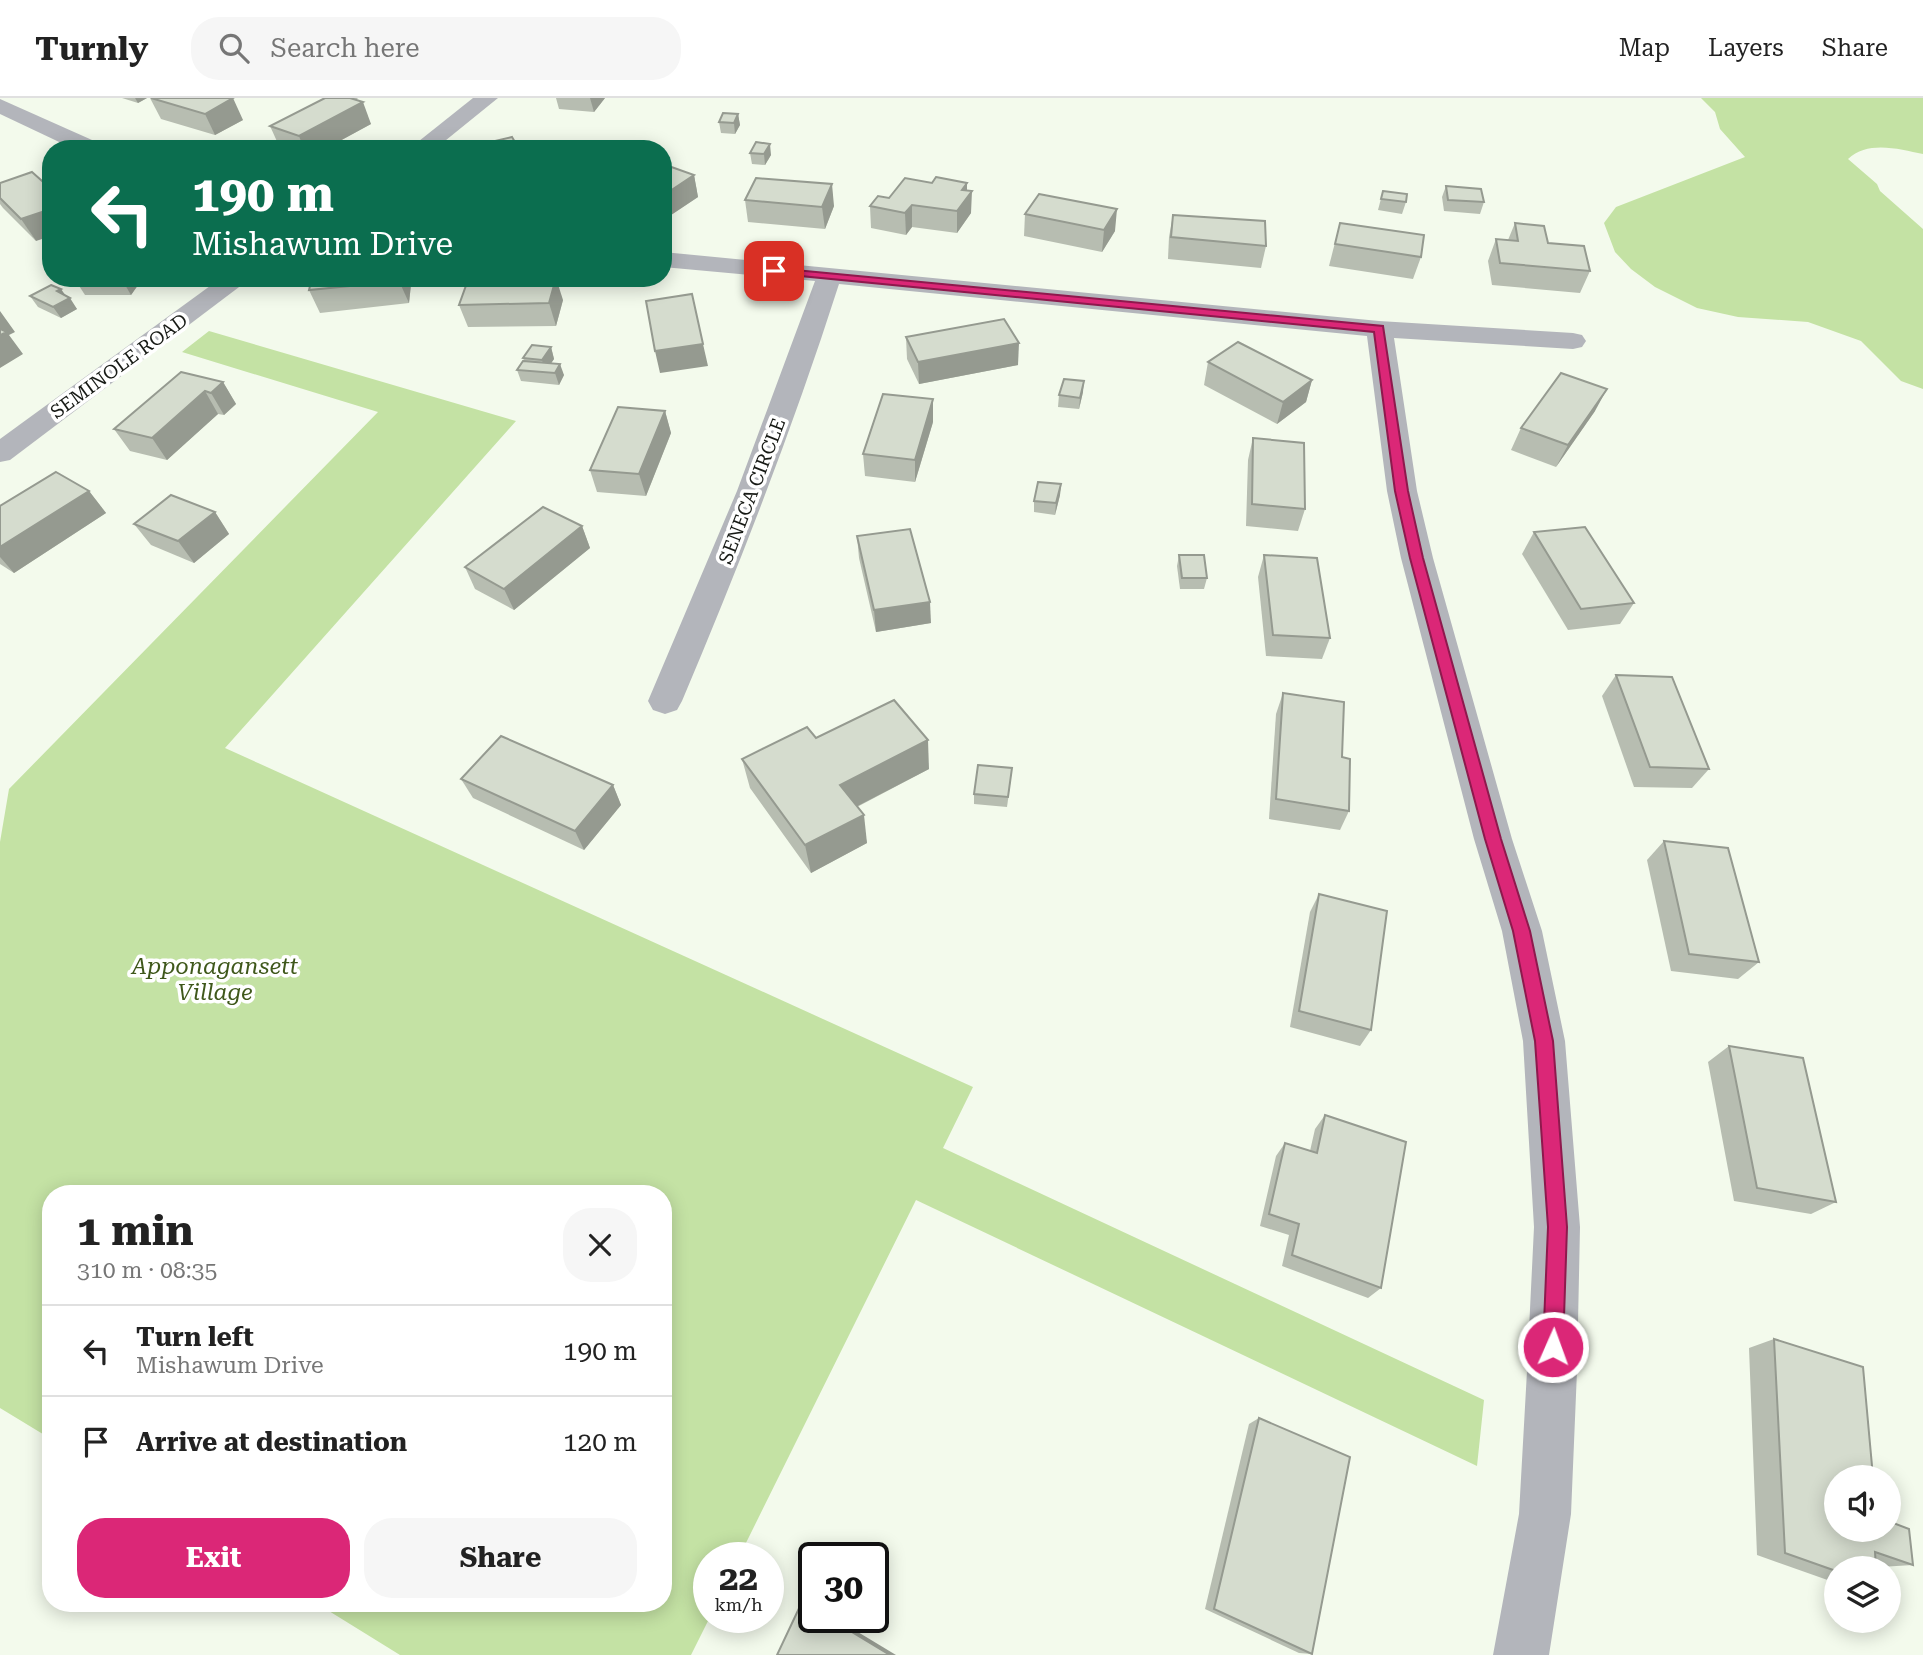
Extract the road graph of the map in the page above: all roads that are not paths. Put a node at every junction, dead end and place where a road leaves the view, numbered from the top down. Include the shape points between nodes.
1 (487, 98) edge
2 (0, 106) edge
3 (74, 140) edge
4 (432, 140) edge
5 (672, 260) edge
6 (829, 277) junction
7 (226, 287) edge
8 (1379, 329) junction
9 (1573, 341) dead end
10 (0, 453) edge
11 (665, 701) dead end
12 (1521, 1655) edge

1 - 4 street
2 - 3 street
5 - 6 street
6 - 8 street
6 - 11 street, SENECA CIRCLE via 794,383
7 - 10 street, SEMINOLE ROAD
8 - 9 street
8 - 12 street via 1402,491 1417,558 1522,931 1544,1041 1558,1227 1545,1514

